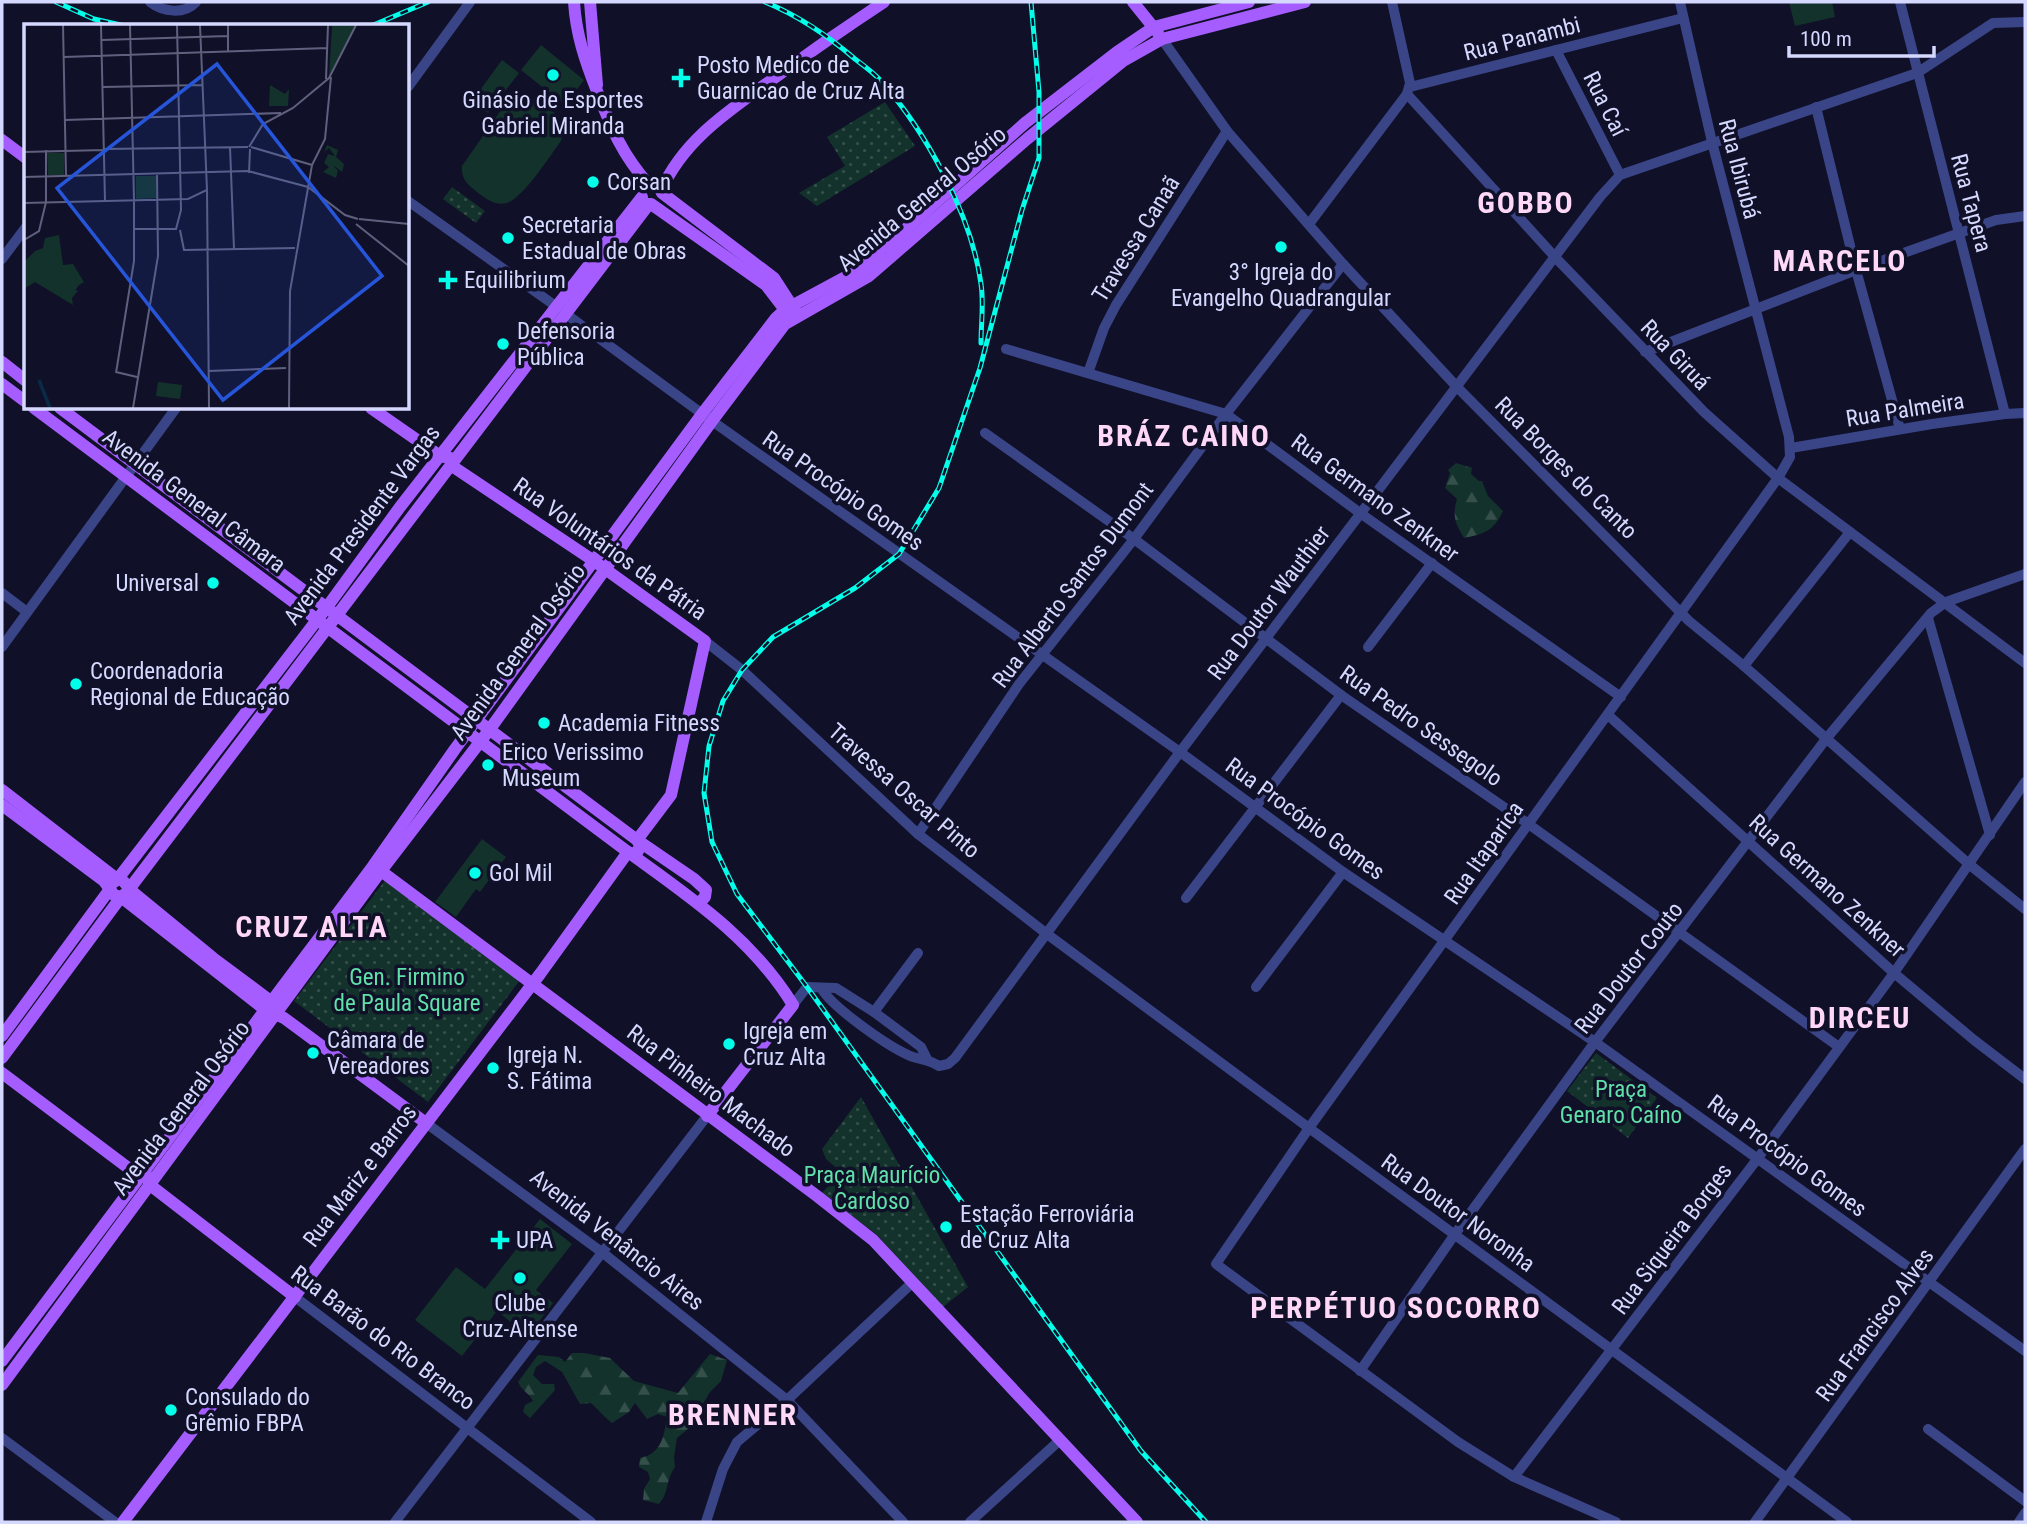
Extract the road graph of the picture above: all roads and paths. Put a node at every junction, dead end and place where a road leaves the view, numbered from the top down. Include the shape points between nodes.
1 (150, 2) edge
2 (196, 2) edge
3 (470, 2) edge
4 (574, 2) edge
5 (590, 2) edge
6 (884, 2) edge
7 (1133, 2) edge
8 (1249, 2) edge
9 (1306, 2) edge
10 (1392, 2) edge
11 (1680, 2) edge
12 (1900, 2) edge
13 (1683, 18) junction
14 (2025, 22) edge
15 (1154, 27) junction
16 (1162, 39) junction
17 (1556, 50) junction
18 (1120, 56) junction
19 (1917, 72) junction
20 (410, 85) edge
21 (1409, 91) junction
22 (597, 92) junction
23 (1816, 107) junction
24 (1227, 131) junction
25 (2, 140) edge
26 (1712, 142) junction
27 (24, 156) edge
28 (1620, 176) junction
29 (962, 187) junction
30 (651, 194) junction
31 (410, 202) edge
32 (2025, 216) edge
33 (1309, 224) junction
34 (24, 229) edge
35 (1959, 234) junction
36 (1555, 257) junction
37 (2, 260) edge
38 (1343, 264) junction
39 (1856, 270) junction
40 (1756, 309) junction
41 (561, 311) junction
42 (792, 312) junction
43 (1006, 349) dead end
44 (1645, 352) junction
45 (2, 362) edge
46 (1088, 373) junction
47 (24, 379) edge
48 (2, 384) edge
49 (1457, 387) junction
50 (24, 400) edge
51 (37, 410) edge
52 (63, 410) edge
53 (175, 410) edge
54 (374, 410) edge
55 (2025, 413) edge
56 (1226, 414) junction
57 (2005, 414) junction
58 (707, 417) junction
59 (1900, 429) junction
60 (985, 433) dead end
61 (1791, 448) junction
62 (440, 456) junction
63 (134, 465) junction
64 (452, 466) junction
65 (1786, 467) joint
66 (126, 476) junction
67 (1778, 478) junction
68 (1360, 513) junction
69 (1850, 532) junction
70 (1135, 539) junction
71 (1432, 563) junction
72 (600, 565) junction
73 (2025, 574) edge
74 (2, 593) edge
75 (1946, 602) junction
76 (333, 611) junction
77 (27, 612) junction
78 (1680, 612) junction
79 (1928, 618) junction
80 (317, 619) junction
81 (328, 628) junction
82 (1267, 638) junction
83 (705, 641) junction
84 (2, 647) edge
85 (1368, 647) dead end
86 (1044, 656) junction
87 (2025, 663) edge
88 (1744, 666) junction
89 (742, 670) joint
90 (1341, 695) junction
91 (1620, 697) junction
92 (1608, 715) junction
93 (478, 719) junction
94 (490, 729) junction
95 (468, 732) junction
96 (1826, 739) junction
97 (480, 742) junction
98 (1180, 752) junction
99 (2025, 782) edge
100 (2, 790) edge
101 (2, 805) edge
102 (1255, 808) junction
103 (1527, 823) junction
104 (918, 834) junction
105 (1990, 835) junction
106 (637, 840) junction
107 (1749, 842) junction
108 (628, 852) junction
109 (1970, 865) junction
110 (381, 871) junction
111 (1343, 872) junction
112 (119, 888) junction
113 (1186, 898) dead end
114 (699, 903) junction
115 (2025, 909) edge
116 (1681, 932) junction
117 (1047, 934) junction
118 (1446, 940) junction
119 (918, 953) dead end
120 (1894, 973) junction
121 (533, 984) junction
122 (1256, 987) dead end
123 (821, 988) junction
124 (793, 1005) junction
125 (275, 1010) junction
126 (874, 1012) junction
127 (2, 1036) edge
128 (1595, 1042) junction
129 (1839, 1047) junction
130 (2, 1058) edge
131 (927, 1059) junction
132 (2, 1073) edge
133 (2025, 1079) edge
134 (707, 1116) junction
135 (426, 1123) junction
136 (1309, 1128) junction
137 (2025, 1149) edge
138 (1758, 1158) junction
139 (139, 1176) junction
140 (150, 1185) junction
141 (1455, 1234) junction
142 (603, 1253) junction
143 (914, 1282) junction
144 (1930, 1283) junction
145 (295, 1297) junction
146 (1612, 1350) junction
147 (2025, 1351) edge
148 (2, 1361) edge
149 (1360, 1371) junction
150 (2, 1385) edge
151 (787, 1400) junction
152 (468, 1429) junction
153 (1928, 1429) dead end
154 (2, 1438) edge
155 (1060, 1440) junction
156 (1514, 1477) junction
157 (1786, 1478) junction
158 (2025, 1501) edge
159 (2025, 1513) edge
160 (115, 1522) edge
161 (123, 1522) edge
162 (395, 1522) edge
163 (591, 1522) edge
164 (706, 1522) edge
165 (903, 1522) edge
166 (970, 1522) edge
167 (1137, 1522) edge
168 (1616, 1522) edge
169 (1755, 1522) edge
170 (1847, 1522) edge
171 (2019, 1522) edge

1 - 2 street via 174,11
3 - 20 street
4 - 22 main road via 580,50
5 - 22 main road
6 - 30 main road, Avenida Presidente Vargas via 716,120
7 - 15 main road, Rua Borges do Canto
8 - 15 main road, Avenida General Osório
9 - 16 main road, Avenida General Osório
10 - 21 street
11 - 13 street, Rua Ibirubá
12 - 19 street, Rua Tapera
13 - 17 street, Rua Panambi
13 - 26 street, Rua Ibirubá
14 - 19 street via 1993,23
15 - 16 main road, Rua Borges do Canto
15 - 18 main road, Avenida General Osório
16 - 18 main road, Avenida General Osório
16 - 24 street, Rua Borges do Canto
17 - 21 street, Rua Panambi
17 - 28 street, Rua Caí
18 - 29 main road, Avenida General Osório via 1027,139
18 - 29 main road, Avenida General Osório via 1025,123
19 - 23 street
19 - 35 street, Rua Tapera
21 - 33 street
21 - 36 street, Rua Giruá
22 - 30 main road via 612,132
23 - 26 street
23 - 39 street
24 - 33 street, Rua Borges do Canto
24 - 46 street, Travessa Canaã via 1116,305
25 - 27 main road
26 - 28 street
26 - 40 street, Rua Ibirubá
28 - 36 street, Rua Doutor Wauthier
29 - 42 main road, Avenida General Osório via 897,244
30 - 41 main road, Avenida Presidente Vargas
30 - 42 main road via 774,285
31 - 41 street, Rua Procópio Gomes
32 - 35 street via 1996,220
33 - 38 street, Rua Borges do Canto
34 - 37 street
35 - 39 street
35 - 57 street, Rua Tapera
36 - 44 street, Rua Giruá
36 - 49 street, Rua Doutor Wauthier
38 - 49 street, Rua Borges do Canto
38 - 56 street, Rua Alberto Santos Dumont
39 - 40 street
39 - 59 street
40 - 44 street
40 - 61 street, Rua Ibirubá
41 - 58 street, Rua Procópio Gomes
41 - 62 main road, Avenida Presidente Vargas
41 - 64 main road, Avenida Presidente Vargas
42 - 58 main road, Avenida General Osório via 776,318
43 - 46 street, Rua Germano Zenkner
44 - 67 street, Rua Giruá via 1703,412
45 - 47 main road
46 - 56 street, Rua Germano Zenkner
48 - 50 main road
49 - 68 street, Rua Doutor Wauthier
49 - 78 street, Rua Borges do Canto
51 - 66 main road, Avenida General Câmara
52 - 63 main road, Avenida General Câmara
53 - 63 street
54 - 62 main road, Rua Voluntários da Pátria
55 - 57 street, Rua Palmeira
56 - 68 street, Rua Germano Zenkner
56 - 70 street, Rua Alberto Santos Dumont
57 - 59 street, Rua Palmeira
58 - 72 main road, Avenida General Osório
58 - 86 street, Rua Procópio Gomes
59 - 61 street, Rua Palmeira
60 - 70 street, Rua Pedro Sessegolo
61 - 65 street, Rua Ibirubá
62 - 64 main road, Rua Voluntários da Pátria via 442,466
62 - 76 main road, Avenida Presidente Vargas
63 - 66 street
63 - 76 main road, Avenida General Câmara
64 - 72 main road, Rua Voluntários da Pátria
64 - 76 main road, Avenida Presidente Vargas
65 - 67 street, Rua Itaparica
66 - 77 street
66 - 80 main road, Avenida General Câmara
67 - 69 street, Rua Giruá
67 - 78 street, Rua Itaparica
68 - 71 street, Rua Germano Zenkner
68 - 82 street, Rua Doutor Wauthier
69 - 75 street, Rua Giruá
69 - 88 street
70 - 82 street, Rua Pedro Sessegolo
70 - 86 street, Rua Alberto Santos Dumont
71 - 85 street
71 - 91 street, Rua Germano Zenkner
72 - 83 main road, Rua Voluntários da Pátria
72 - 93 main road, Avenida General Osório
72 - 94 main road, Avenida General Osório
73 - 75 street
74 - 77 street
75 - 79 street, Rua Doutor Couto
75 - 87 street, Rua Giruá
76 - 80 main road, Avenida Presidente Vargas
76 - 81 main road, Avenida Presidente Vargas
76 - 93 main road, Avenida General Câmara
77 - 84 street
78 - 88 street, Rua Borges do Canto
78 - 91 street, Rua Itaparica
79 - 96 street, Rua Doutor Couto
79 - 105 street
80 - 81 main road, Avenida General Câmara
80 - 112 main road, Avenida Presidente Vargas
81 - 95 main road, Avenida General Câmara
81 - 112 main road, Avenida Presidente Vargas
82 - 90 street, Rua Pedro Sessegolo
82 - 98 street, Rua Doutor Wauthier
83 - 89 street, Rua Voluntários da Pátria
83 - 106 main road, Rua Mariz e Barros via 671,795
86 - 98 street, Rua Procópio Gomes
86 - 104 street, Rua Alberto Santos Dumont via 1019,684
88 - 96 street, Rua Borges do Canto
89 - 104 street, Travessa Oscar Pinto
90 - 102 street
90 - 103 street, Rua Pedro Sessegolo
91 - 92 street, Rua Itaparica
92 - 103 street, Rua Itaparica
92 - 107 street, Rua Germano Zenkner
93 - 94 main road, Avenida General Câmara
93 - 95 main road, Avenida General Osório
94 - 97 main road, Avenida General Osório
94 - 106 main road, Avenida General Câmara
95 - 97 main road, Avenida General Câmara
95 - 125 main road, Avenida General Osório
96 - 107 street, Rua Doutor Couto
96 - 109 street, Rua Borges do Canto
97 - 108 main road, Avenida General Câmara
97 - 110 main road, Avenida General Osório
98 - 102 street, Rua Procópio Gomes
98 - 117 street, Rua Doutor Wauthier
99 - 105 street, Rua Siqueira Borges
100 - 112 main road, Avenida Venâncio Aires
101 - 112 main road, Avenida Venâncio Aires
102 - 111 street, Rua Procópio Gomes
102 - 113 street
103 - 116 street, Rua Pedro Sessegolo
103 - 118 street, Rua Itaparica
104 - 117 street, Travessa Oscar Pinto
105 - 109 street, Rua Siqueira Borges
106 - 108 main road, Rua Mariz e Barros via 626,841
106 - 114 main road, Avenida General Câmara via 704,887 705,897
107 - 116 street, Rua Doutor Couto
107 - 120 street, Rua Germano Zenkner
108 - 114 main road, Avenida General Câmara
108 - 121 main road, Rua Mariz e Barros
109 - 115 street, Rua Borges do Canto
109 - 120 street, Rua Siqueira Borges
110 - 121 main road, Rua Pinheiro Machado
110 - 125 main road, Avenida General Osório
111 - 118 street, Rua Procópio Gomes
111 - 122 street
112 - 125 main road, Avenida Venâncio Aires
112 - 127 main road, Avenida Presidente Vargas
112 - 130 main road, Avenida Presidente Vargas
114 - 124 main road, Avenida General Câmara via 733,931
116 - 128 street, Rua Doutor Couto
116 - 129 street, Rua Pedro Sessegolo
117 - 131 street, Rua Doutor Wauthier via 955,1058 939,1066
117 - 136 street, Rua Doutor Noronha
118 - 128 street, Rua Procópio Gomes
118 - 136 street, Rua Itaparica
119 - 126 street
120 - 129 street, Rua Siqueira Borges
120 - 133 street, Rua Germano Zenkner
121 - 134 main road, Rua Pinheiro Machado
121 - 135 main road, Rua Mariz e Barros
123 - 124 street via 807,987
123 - 126 street via 836,988
123 - 131 street via 829,1000 878,1037 914,1057
124 - 134 main road
125 - 135 main road, Avenida Venâncio Aires
125 - 139 main road, Avenida General Osório
125 - 140 main road, Avenida General Osório
126 - 131 street via 920,1047
128 - 138 street, Rua Procópio Gomes
128 - 141 street, Rua Doutor Couto
129 - 138 street, Rua Siqueira Borges
132 - 139 main road, Rua Barão do Rio Branco
134 - 142 street
134 - 143 main road, Rua Pinheiro Machado via 866,1234
135 - 142 street, Avenida Venâncio Aires
135 - 145 main road, Rua Mariz e Barros
136 - 141 street, Rua Doutor Noronha
136 - 149 street, Rua Itaparica via 1216,1264
137 - 144 street, Rua Francisco Alves
138 - 144 street, Rua Procópio Gomes
138 - 146 street, Rua Siqueira Borges
139 - 140 main road, Rua Barão do Rio Branco via 141,1186
139 - 148 main road, Avenida General Osório
140 - 145 main road, Rua Barão do Rio Branco
140 - 150 main road, Avenida General Osório
141 - 146 street, Rua Doutor Noronha
141 - 149 street, Rua Doutor Couto
142 - 151 street, Avenida Venâncio Aires
142 - 152 street
143 - 151 street
143 - 155 main road, Rua Pinheiro Machado
144 - 147 street, Rua Procópio Gomes
144 - 157 street, Rua Francisco Alves
145 - 152 street, Rua Barão do Rio Branco
145 - 161 main road, Rua Mariz e Barros
146 - 156 street, Rua Siqueira Borges
146 - 157 street, Rua Doutor Noronha
149 - 156 street
151 - 164 street via 737,1442
151 - 165 street, Avenida Venâncio Aires
152 - 162 street
152 - 163 street, Rua Barão do Rio Branco
153 - 158 street
154 - 160 street
155 - 166 street
155 - 167 main road, Rua Pinheiro Machado
156 - 168 street
157 - 169 street, Rua Francisco Alves
157 - 170 street, Rua Doutor Noronha
159 - 171 street

